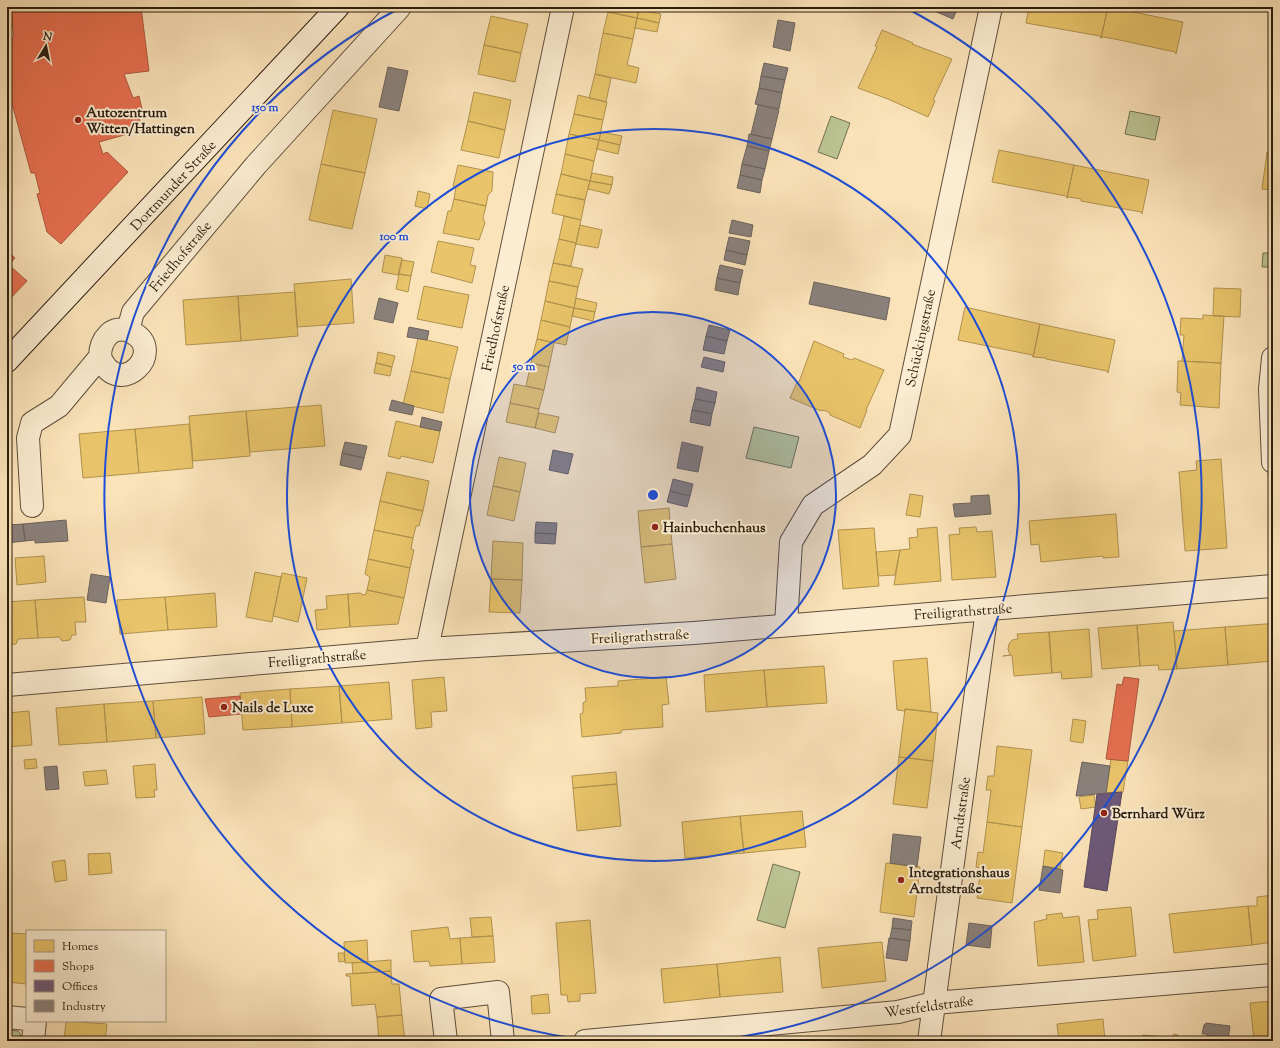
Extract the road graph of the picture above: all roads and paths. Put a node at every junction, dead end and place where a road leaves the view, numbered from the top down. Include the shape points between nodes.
1 (338, 7) edge
2 (400, 7) edge
3 (563, 7) edge
4 (991, 7) edge
5 (128, 330) junction
6 (100, 357) junction
7 (1273, 358) edge
8 (7, 361) edge
9 (1273, 462) edge
10 (32, 506) dead end
11 (1273, 586) edge
12 (987, 610) junction
13 (786, 626) junction
14 (426, 648) junction
15 (7, 685) edge
16 (1273, 975) edge
17 (934, 1003) junction
18 (7, 1017) edge
19 (26, 1019) edge
20 (35, 1022) edge
21 (33, 1041) edge
22 (446, 1041) edge
23 (503, 1041) edge
24 (585, 1041) edge
25 (929, 1041) edge

1 - 8 street, Dortmunder Straße
2 - 5 street, Friedhofstraße via 256,165 133,312
3 - 14 street, Friedhofstraße
4 - 13 street, Schückingstraße via 900,435 872,465 814,505 791,542
5 - 6 street via 110,333 103,340
5 - 6 street via 136,334 145,349 140,367 129,374 117,374 103,365
6 - 10 street via 59,406 32,423 28,438
7 - 9 street via 1270,390
11 - 12 street, Freiligrathstraße
12 - 13 street, Freiligrathstraße
12 - 17 street, Arndtstraße
13 - 14 street, Freiligrathstraße
14 - 15 street, Freiligrathstraße
16 - 17 street, Westfeldstraße
17 - 24 street, Westfeldstraße via 898,1012
17 - 25 street, Arndtstraße
18 - 19 street
20 - 21 street
22 - 23 street via 441,998 498,992

